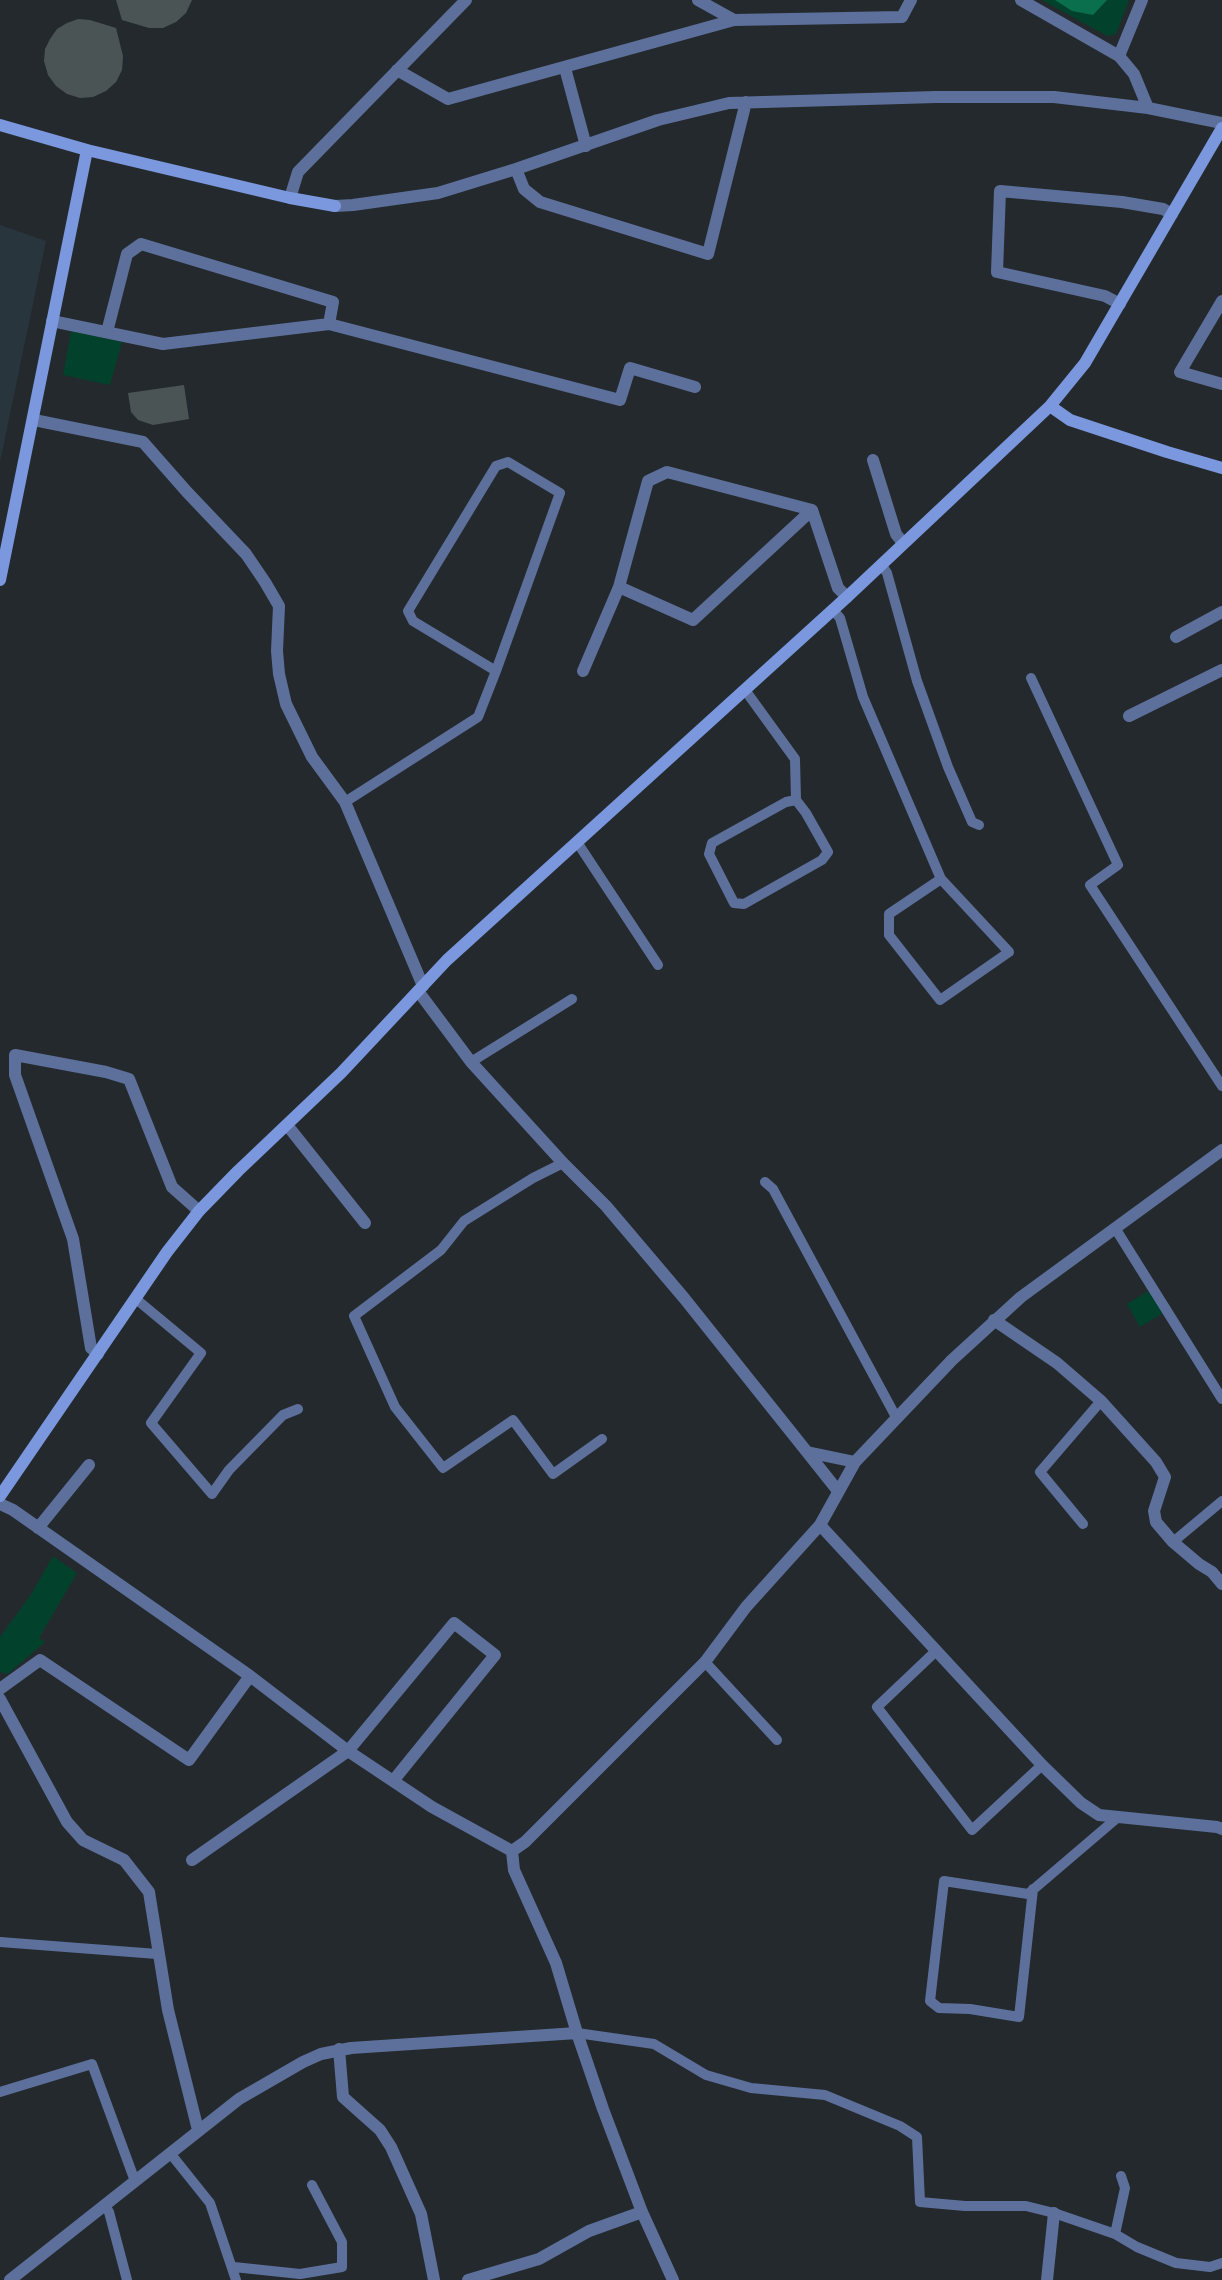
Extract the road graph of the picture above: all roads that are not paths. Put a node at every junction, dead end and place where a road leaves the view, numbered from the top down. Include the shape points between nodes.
1 (466, 0) edge
2 (698, 0) edge
3 (911, 0) edge
4 (1021, 0) edge
5 (1142, 0) edge
6 (734, 20) junction
7 (1119, 56) junction
8 (565, 68) junction
9 (397, 70) junction
10 (746, 102) junction
11 (1148, 108) junction
12 (0, 125) edge
13 (1222, 125) edge
14 (586, 146) junction
15 (87, 150) junction
16 (516, 169) junction
17 (290, 198) junction
18 (1172, 213) junction
19 (1222, 301) edge
20 (1120, 304) junction
21 (52, 321) junction
22 (329, 324) junction
23 (107, 332) junction
24 (1222, 384) edge
25 (695, 387) dead end
26 (1050, 406) junction
27 (34, 420) junction
28 (873, 460) dead end
29 (1222, 468) edge
30 (813, 510) junction
31 (903, 543) junction
32 (881, 564) junction
33 (0, 580) edge
34 (619, 587) junction
35 (847, 597) junction
36 (833, 610) junction
37 (1222, 612) edge
38 (1176, 636) dead end
39 (1222, 670) edge
40 (496, 671) junction
41 (583, 671) dead end
42 (1031, 678) dead end
43 (745, 690) junction
44 (1129, 716) dead end
45 (796, 800) junction
46 (345, 802) junction
47 (979, 825) dead end
48 (577, 842) junction
49 (941, 879) junction
50 (658, 965) dead end
51 (420, 989) junction
52 (572, 999) dead end
53 (471, 1062) junction
54 (1222, 1086) edge
55 (287, 1125) junction
56 (1222, 1150) edge
57 (563, 1163) junction
58 (765, 1182) dead end
59 (199, 1211) junction
60 (364, 1223) dead end
61 (1115, 1228) junction
62 (136, 1299) junction
63 (994, 1320) junction
64 (98, 1354) junction
65 (1222, 1399) edge
66 (1101, 1401) junction
67 (298, 1409) dead end
68 (896, 1417) junction
69 (602, 1439) dead end
70 (807, 1452) junction
71 (855, 1462) junction
72 (89, 1465) dead end
73 (838, 1491) junction
74 (0, 1496) edge
75 (1222, 1501) edge
76 (0, 1504) edge
77 (1083, 1524) dead end
78 (820, 1525) junction
79 (38, 1528) junction
80 (1173, 1542) junction
81 (1222, 1584) edge
82 (936, 1651) junction
83 (705, 1662) junction
84 (250, 1676) junction
85 (0, 1689) edge
86 (0, 1700) edge
87 (777, 1740) dead end
88 (348, 1751) junction
89 (1042, 1765) junction
90 (393, 1781) junction
91 (1117, 1818) junction
92 (1222, 1829) edge
93 (512, 1851) junction
94 (192, 1860) dead end
95 (1033, 1889) junction
96 (0, 1942) edge
97 (158, 1954) junction
98 (577, 2033) junction
99 (339, 2049) junction
100 (0, 2092) edge
101 (198, 2130) junction
102 (170, 2153) junction
103 (1121, 2176) dead end
104 (135, 2181) junction
105 (312, 2186) dead end
106 (105, 2206) junction
107 (642, 2211) junction
108 (1054, 2213) junction
109 (1115, 2234) junction
110 (1222, 2263) edge
111 (234, 2267) junction
112 (10, 2280) edge
113 (127, 2280) edge
114 (236, 2280) edge
115 (434, 2280) edge
116 (468, 2280) edge
117 (673, 2280) edge
118 (1047, 2280) edge

1 - 9 street
2 - 6 street
3 - 6 street via 902,17
4 - 7 street
5 - 7 street
6 - 8 street
7 - 11 street via 1134,74
8 - 9 street via 448,99
8 - 14 street
9 - 17 street via 298,172
10 - 11 street via 1010,96
10 - 14 street via 658,120
10 - 16 street via 708,254 540,202 524,189
11 - 13 street
12 - 15 street
13 - 18 street
14 - 16 street
15 - 17 street
15 - 21 street
16 - 17 street via 438,193 353,206
18 - 20 street
18 - 20 street via 1122,202 1000,190 997,272 1105,296
19 - 24 street via 1180,372
20 - 26 street via 1085,363
21 - 23 street
21 - 27 street
22 - 23 street via 163,344
22 - 23 street via 333,302 141,244 127,254
22 - 25 street via 620,400 630,368
26 - 29 street via 1070,420
26 - 31 street
27 - 33 street
27 - 46 street via 143,442 246,554 279,606 277,651 286,704 312,757
28 - 31 street via 896,534
30 - 34 street via 693,620
30 - 34 street via 667,472 648,481
30 - 35 street via 838,588
31 - 32 street
32 - 35 street
32 - 47 lane via 948,767 972,822
34 - 41 street
35 - 36 street
36 - 43 street
36 - 49 lane via 840,618 863,698
37 - 38 street
39 - 44 street
40 - 40 lane via 560,493 508,462 496,466 408,611 413,621
40 - 46 lane via 478,717
42 - 54 lane via 1118,865 1090,885
43 - 45 lane via 795,759
43 - 48 street
45 - 45 lane via 828,852 822,861 744,904 734,903 709,854 712,843
46 - 51 street
48 - 50 lane
48 - 51 street
49 - 49 lane via 1009,952 940,1000 890,935 889,914
51 - 53 street
51 - 55 street
52 - 53 lane
53 - 57 street
55 - 59 street
55 - 60 street
56 - 61 street
57 - 69 lane via 464,1221 441,1250 354,1316 395,1407 443,1468 513,1420 553,1474
57 - 70 street via 606,1206 684,1298
58 - 68 lane via 773,1189
59 - 62 street
59 - 64 street via 172,1187 129,1079 15,1055 15,1075 73,1239 92,1348
61 - 63 street
61 - 65 lane
62 - 64 street
62 - 67 lane via 201,1353 151,1423 212,1494 229,1470 283,1415
63 - 66 street via 1057,1363
63 - 68 street
64 - 74 street
66 - 77 lane via 1040,1472
66 - 80 street via 1165,1477 1154,1511 1156,1522
68 - 71 street
70 - 71 street
70 - 73 street
71 - 73 street
72 - 79 street
73 - 78 street
75 - 80 lane
76 - 79 street
78 - 82 street
78 - 83 street via 746,1607
79 - 84 street
80 - 81 street
82 - 89 street
82 - 89 lane via 878,1707 972,1830
83 - 87 lane
83 - 93 street
84 - 85 street via 189,1760 40,1660
84 - 88 street
86 - 97 street via 67,1822 83,1840 124,1860 148,1892
88 - 90 street
88 - 90 street via 454,1623 495,1655
88 - 94 street
89 - 91 street via 1081,1803 1099,1815
90 - 93 street
91 - 92 street
91 - 95 lane
93 - 98 street via 514,1870 556,1963
95 - 95 lane via 1019,2018 939,2008 930,2001 944,1881 1028,1893
96 - 97 lane
97 - 101 street
98 - 99 street
98 - 107 street
98 - 108 lane via 654,2044 706,2075 751,2088 825,2095 900,2126 917,2137 920,2202 1026,2206
99 - 101 street via 266,2081
99 - 115 street via 343,2097 380,2130 391,2147 421,2214
100 - 104 lane via 92,2064
101 - 102 street
102 - 104 street
102 - 111 lane via 210,2203
103 - 109 lane via 1125,2188
104 - 106 street
105 - 111 lane via 342,2242 342,2267 300,2274
106 - 112 street
106 - 113 lane
107 - 116 street via 589,2231 539,2259
107 - 117 street
108 - 109 lane
108 - 118 street
109 - 110 lane via 1176,2263 1210,2267
111 - 114 lane

